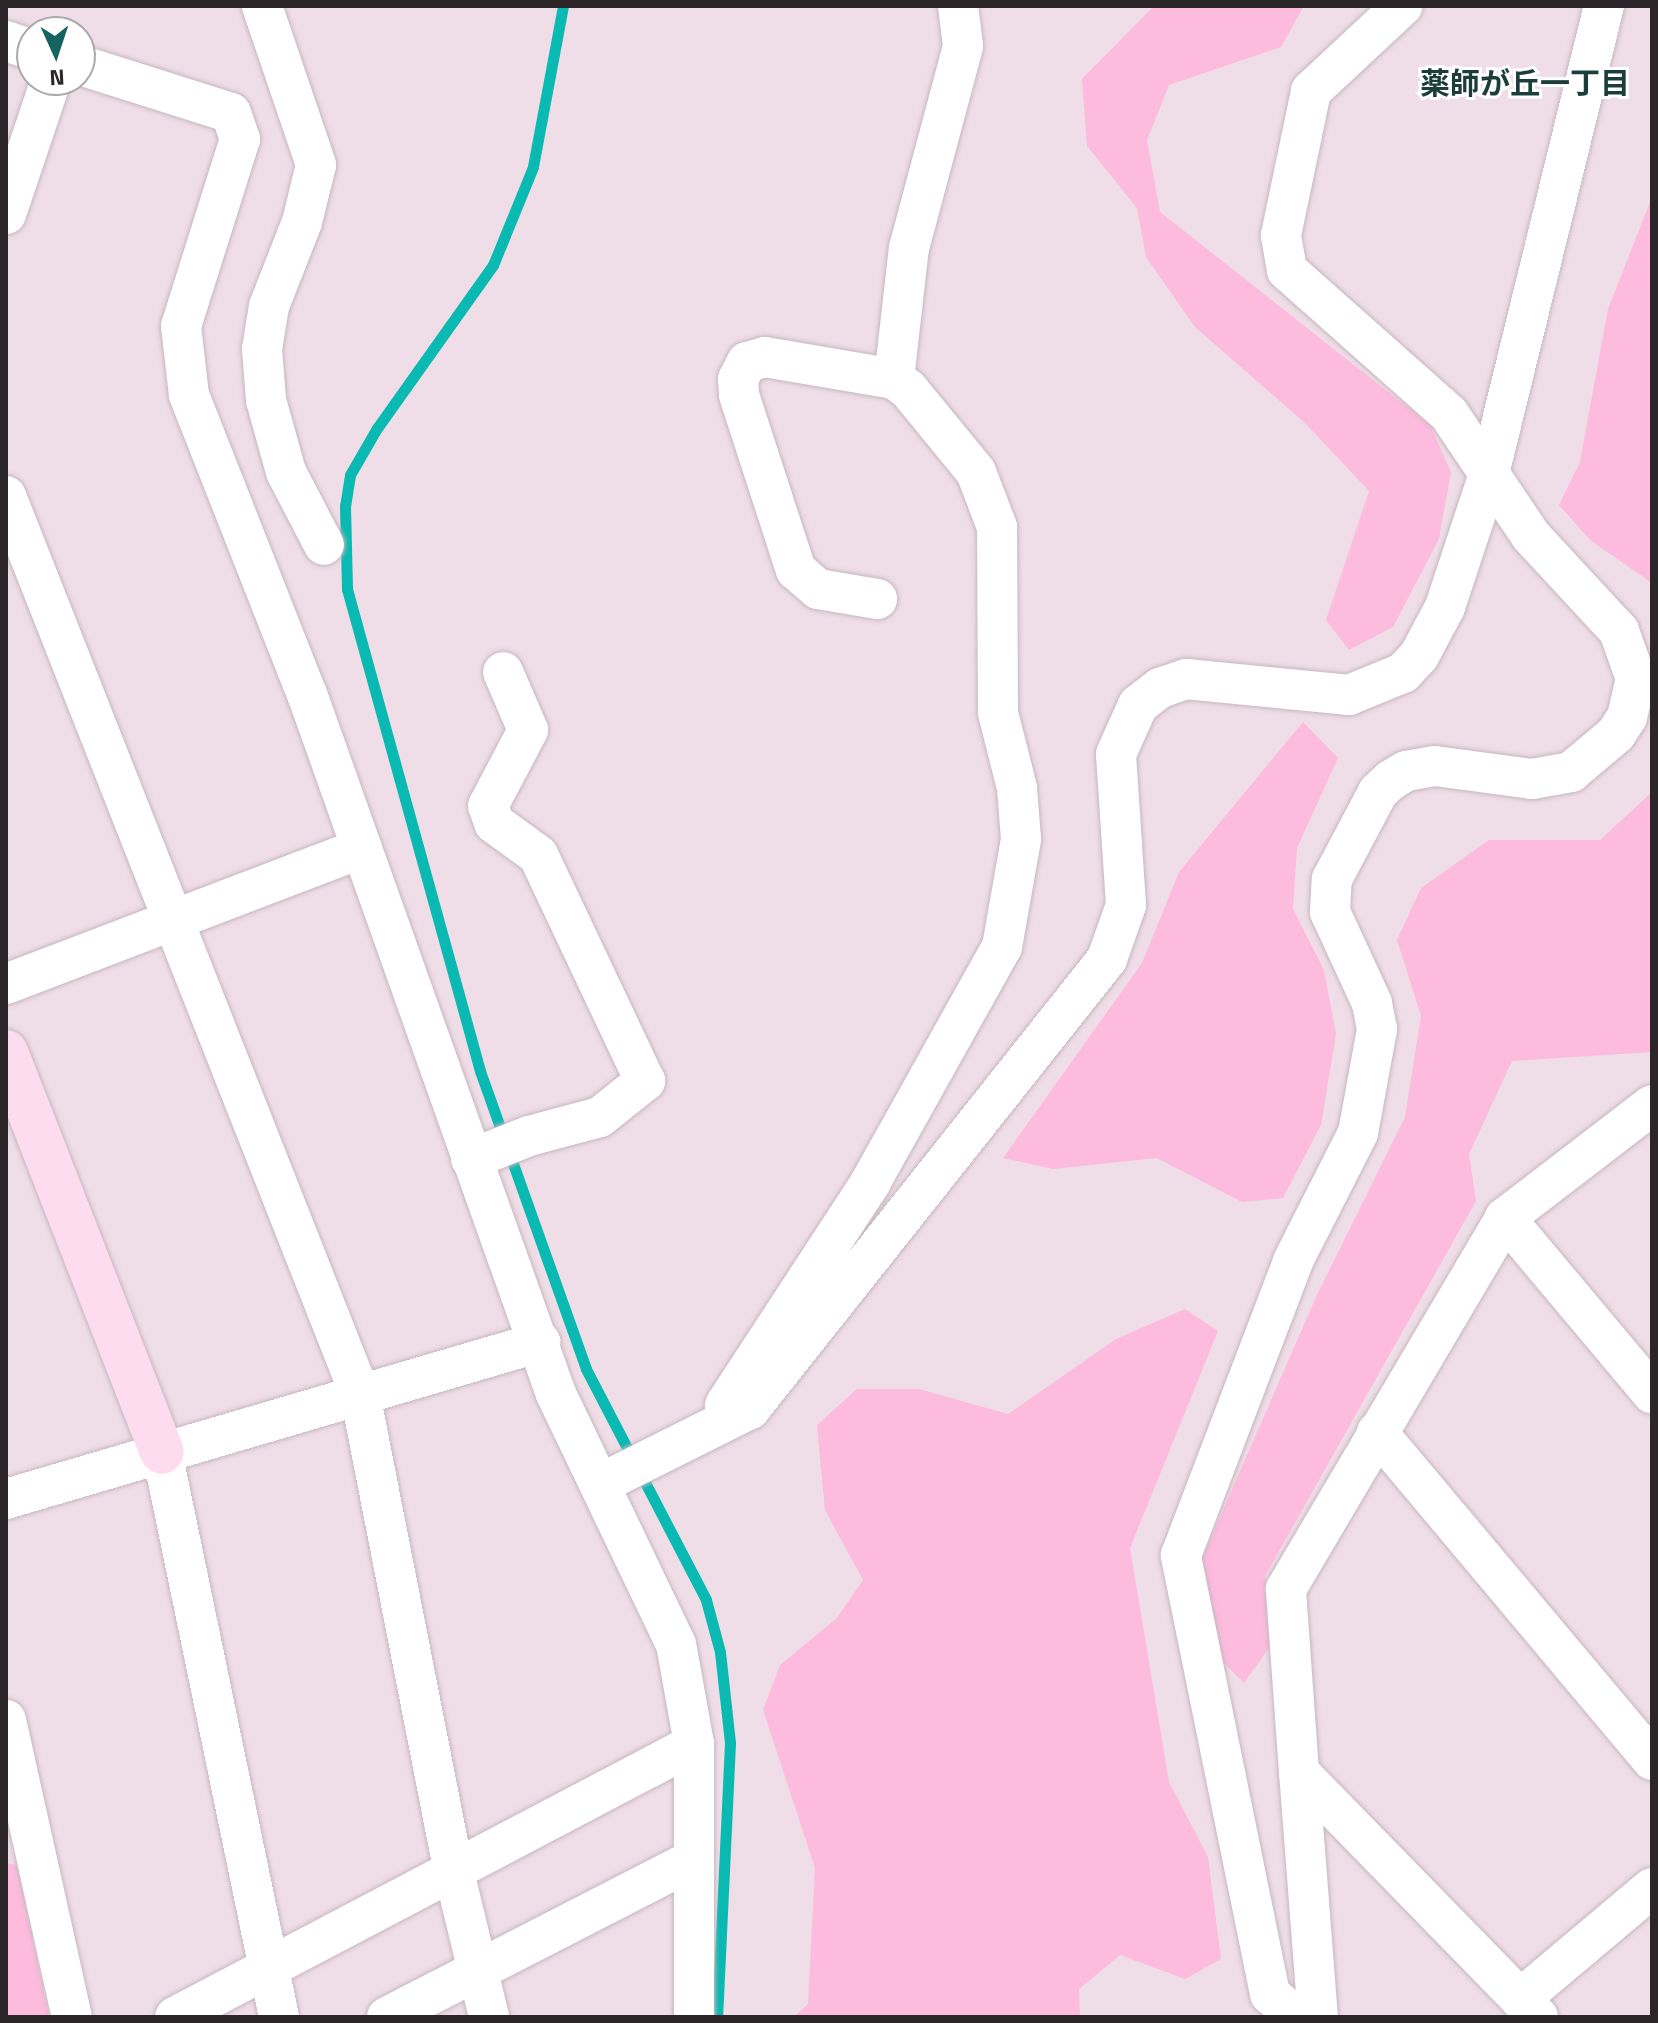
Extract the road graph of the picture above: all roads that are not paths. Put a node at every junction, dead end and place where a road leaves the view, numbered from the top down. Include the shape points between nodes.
1 (262, 6) edge
2 (958, 6) edge
3 (1402, 6) edge
4 (1604, 6) edge
5 (96, 70) edge
6 (46, 96) edge
7 (6, 214) edge
8 (894, 379) junction
9 (1489, 474) junction
10 (6, 496) edge
11 (324, 545) dead end
12 (877, 599) dead end
13 (503, 672) dead end
14 (362, 848) junction
15 (173, 917) junction
16 (6, 984) edge
17 (6, 1052) edge
18 (1652, 1105) edge
19 (478, 1156) junction
20 (1505, 1218) junction
21 (540, 1342) junction
22 (1652, 1393) edge
23 (360, 1394) junction
24 (713, 1425) junction
25 (1377, 1432) junction
26 (162, 1452) junction
27 (608, 1480) junction
28 (6, 1499) edge
29 (6, 1720) edge
30 (694, 1744) junction
31 (1652, 1760) edge
32 (1299, 1772) junction
33 (692, 1860) junction
34 (454, 1872) junction
35 (1652, 1888) edge
36 (269, 1965) junction
37 (479, 1967) junction
38 (1529, 2008) edge
39 (72, 2017) edge
40 (175, 2017) edge
41 (279, 2017) edge
42 (387, 2017) edge
43 (489, 2017) edge
44 (694, 2017) edge
45 (1297, 2017) edge
46 (1318, 2017) edge

1 - 11 street via 316,165 302,222 269,306 262,349 266,400 286,472
2 - 8 street via 963,46 909,248
3 - 9 street via 1311,91 1281,254 1297,284 1449,414
4 - 9 street
5 - 14 street via 231,113 240,139 181,326 181,355 200,430 307,694
6 - 7 street
8 - 12 street via 765,357 747,362 738,379 796,570 818,589
8 - 24 street via 976,472 997,527 998,713 1017,788 1018,855 1002,947 870,1183
9 - 24 street via 1434,634 1403,673 1367,691 1333,696 1186,679 1160,688 1138,705 1116,754 1126,905 1107,959 750,1409
9 - 45 street via 1531,536 1619,631 1634,662 1634,699 1603,749 1571,772 1532,779 1451,765 1421,766 1391,780 1332,879 1329,903 1338,935 1372,1003 1377,1029 1358,1133 1293,1261 1181,1555 1270,1994
10 - 15 street
13 - 19 street via 528,730 488,806 494,823 538,855 645,1081 600,1117
14 - 15 street
14 - 19 street
15 - 16 street
15 - 23 street
17 - 26 street
18 - 20 street
19 - 21 street
20 - 22 street
20 - 25 street
21 - 23 street
21 - 27 street via 556,1394
23 - 26 street
23 - 34 street
24 - 27 street
25 - 31 street
25 - 32 street via 1286,1589
26 - 28 street
26 - 36 street
27 - 30 street via 676,1644
29 - 39 street
30 - 33 street
30 - 34 street
32 - 38 street
32 - 46 street
33 - 37 street
33 - 44 street
34 - 36 street
34 - 37 street
35 - 38 street
36 - 40 street
36 - 41 street
37 - 42 street
37 - 43 street

